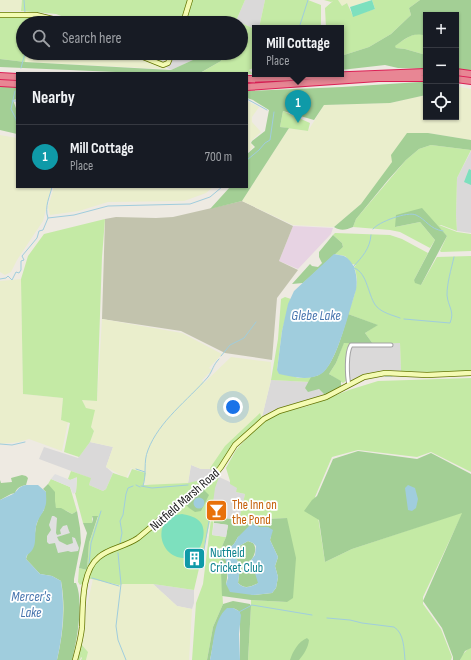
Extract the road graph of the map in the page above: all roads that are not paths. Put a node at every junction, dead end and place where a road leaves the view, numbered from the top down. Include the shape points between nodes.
1 (190, 0) edge
2 (0, 16) edge
3 (40, 16) edge
4 (185, 16) edge
5 (150, 60) edge
6 (169, 60) edge
7 (423, 72) edge
8 (459, 72) edge
9 (471, 74) edge
10 (344, 75) edge
11 (0, 76) edge
12 (16, 77) edge
13 (298, 77) edge
14 (423, 78) edge
15 (248, 79) edge
16 (459, 80) edge
17 (471, 81) edge
18 (0, 83) edge
19 (16, 84) edge
20 (248, 86) edge
21 (391, 345) dead end
22 (471, 373) edge
23 (349, 384) junction
24 (75, 660) edge

1 - 4 street
2 - 3 street
5 - 6 street via 163,65
7 - 10 highway
8 - 9 highway
11 - 12 highway
13 - 15 highway
14 - 20 highway via 378,78
16 - 17 highway
18 - 19 highway
21 - 23 street via 351,345 347,371
22 - 23 street, Nutfield Marsh Road via 381,373
23 - 24 street, Nutfield Marsh Road via 326,397 279,411 264,419 235,446 217,472 143,534 129,544 96,559 90,567 84,593 82,628

